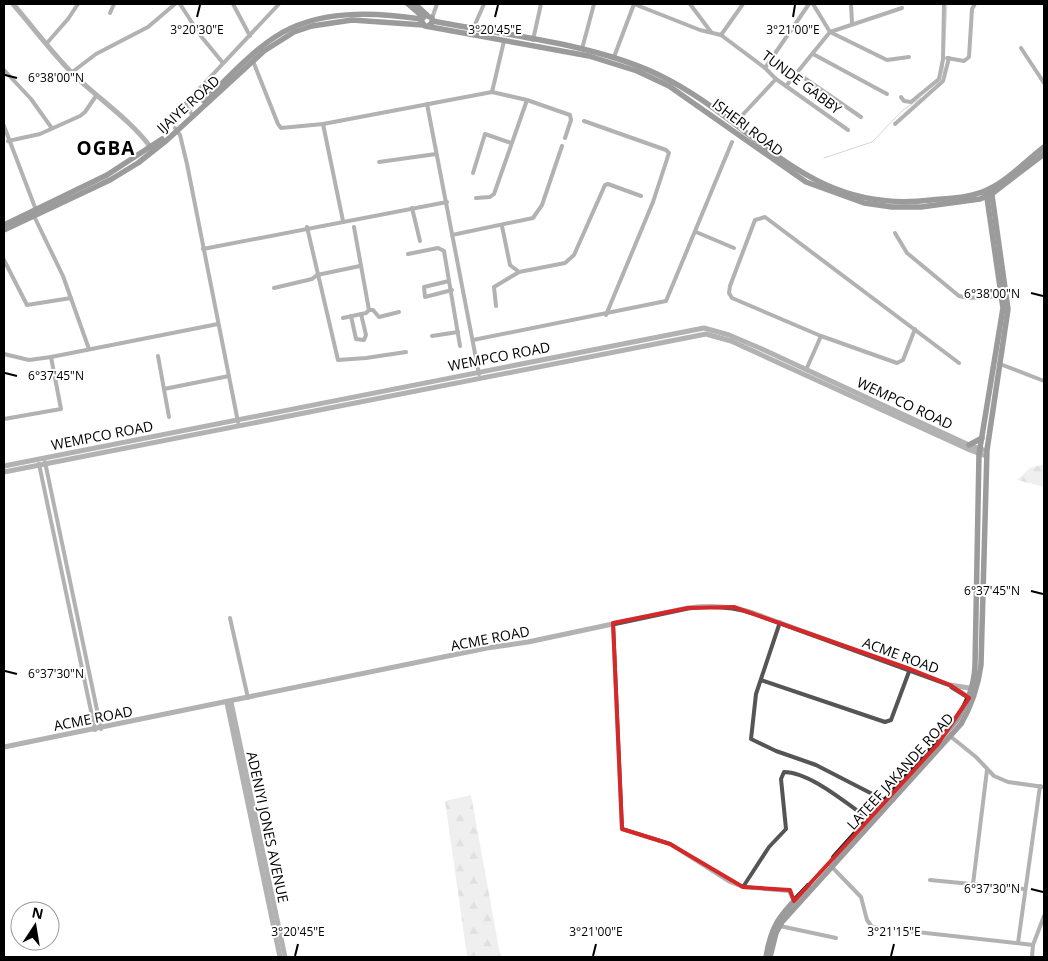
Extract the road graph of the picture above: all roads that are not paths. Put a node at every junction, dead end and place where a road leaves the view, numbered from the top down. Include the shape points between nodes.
1 (13, 4) edge
2 (78, 4) edge
3 (114, 4) edge
4 (174, 4) edge
5 (180, 4) edge
6 (233, 4) edge
7 (279, 4) edge
8 (408, 4) edge
9 (415, 4) edge
10 (484, 4) edge
11 (541, 4) edge
12 (594, 4) edge
13 (634, 4) edge
14 (690, 4) edge
15 (735, 4) edge
16 (743, 4) edge
17 (809, 4) edge
18 (813, 4) edge
19 (851, 4) edge
20 (944, 4) edge
21 (975, 4) edge
22 (436, 6) edge
23 (902, 8) dead end
24 (738, 10) junction
25 (110, 13) dead end
26 (427, 19) junction
27 (852, 23) junction
28 (472, 29) junction
29 (711, 32) junction
30 (830, 32) junction
31 (721, 35) junction
32 (250, 36) junction
33 (533, 40) junction
34 (504, 41) junction
35 (47, 43) junction
36 (1021, 48) dead end
37 (582, 49) junction
38 (813, 54) junction
39 (614, 57) junction
40 (909, 57) dead end
41 (946, 58) junction
42 (251, 60) junction
43 (223, 63) junction
44 (765, 68) junction
45 (4, 70) edge
46 (71, 72) junction
47 (797, 73) junction
48 (776, 79) junction
49 (1044, 83) edge
50 (670, 84) junction
51 (786, 86) junction
52 (492, 92) junction
53 (887, 94) dead end
54 (96, 96) junction
55 (901, 97) dead end
56 (527, 100) junction
57 (427, 104) junction
58 (191, 113) junction
59 (860, 117) dead end
60 (584, 121) dead end
61 (323, 124) junction
62 (734, 124) junction
63 (895, 124) dead end
64 (4, 126) edge
65 (51, 127) junction
66 (176, 129) junction
67 (848, 130) dead end
68 (565, 138) dead end
69 (8, 141) junction
70 (732, 142) dead end
71 (511, 143) junction
72 (562, 146) dead end
73 (1044, 147) edge
74 (152, 150) junction
75 (436, 154) junction
76 (1044, 154) edge
77 (379, 162) dead end
78 (473, 173) dead end
79 (1009, 182) junction
80 (989, 192) junction
81 (641, 196) dead end
82 (476, 198) dead end
83 (447, 202) junction
84 (412, 208) junction
85 (35, 213) junction
86 (343, 221) junction
87 (4, 225) edge
88 (502, 226) junction
89 (307, 227) junction
90 (354, 227) dead end
91 (997, 227) junction
92 (4, 230) edge
93 (696, 232) junction
94 (896, 233) dead end
95 (452, 235) junction
96 (420, 240) dead end
97 (734, 248) dead end
98 (203, 249) junction
99 (408, 254) dead end
100 (4, 260) edge
101 (360, 266) junction
102 (519, 272) junction
103 (317, 275) junction
104 (450, 281) junction
105 (462, 284) junction
106 (274, 288) dead end
107 (451, 288) junction
108 (1002, 296) junction
109 (72, 298) junction
110 (496, 306) dead end
111 (369, 310) junction
112 (400, 312) dead end
113 (361, 314) junction
114 (606, 315) junction
115 (351, 316) junction
116 (343, 318) dead end
117 (218, 324) junction
118 (915, 329) junction
119 (458, 332) junction
120 (432, 336) dead end
121 (821, 336) junction
122 (473, 340) junction
123 (460, 346) dead end
124 (89, 349) junction
125 (761, 351) junction
126 (406, 352) dead end
127 (4, 354) edge
128 (158, 356) dead end
129 (52, 357) junction
130 (959, 363) dead end
131 (998, 364) junction
132 (806, 370) junction
133 (480, 374) junction
134 (229, 376) junction
135 (1044, 381) edge
136 (164, 388) junction
137 (169, 417) dead end
138 (4, 419) edge
139 (237, 420) junction
140 (239, 427) junction
141 (982, 438) junction
142 (969, 445) junction
143 (979, 451) junction
144 (986, 453) junction
145 (41, 461) junction
146 (4, 464) edge
147 (4, 472) edge
148 (230, 618) dead end
149 (780, 622) junction
150 (614, 623) junction
151 (910, 669) junction
152 (90, 674) junction
153 (84, 676) junction
154 (761, 680) junction
155 (950, 685) junction
156 (974, 689) junction
157 (248, 698) junction
158 (971, 699) junction
159 (229, 702) junction
160 (101, 728) junction
161 (95, 730) junction
162 (948, 734) junction
163 (4, 747) edge
164 (987, 770) junction
165 (1042, 787) edge
166 (886, 801) junction
167 (869, 819) junction
168 (831, 866) junction
169 (930, 880) dead end
170 (973, 884) junction
171 (743, 887) junction
172 (1024, 889) junction
173 (794, 901) junction
174 (1044, 916) edge
175 (780, 926) junction
176 (836, 938) dead end
177 (1018, 943) junction
178 (1033, 944) junction
179 (280, 957) edge
180 (285, 957) edge
181 (766, 957) edge
182 (770, 957) edge
183 (1032, 957) edge

1 - 35 street
2 - 35 street
3 - 25 street
4 - 46 street via 148,27 96,54
5 - 43 street
6 - 32 street
7 - 32 street
8 - 26 main road
9 - 26 main road
10 - 28 street
11 - 33 street
12 - 37 street
13 - 29 street, TUNDE GABBY
13 - 39 street
14 - 29 street
15 - 24 street
16 - 24 street
17 - 44 street
18 - 30 street
19 - 27 street
20 - 41 street
21 - 41 street via 969,57 964,61
22 - 26 street
23 - 27 street
24 - 31 street
26 - 28 main road, ISHERI ROAD
26 - 34 main road, ISHERI ROAD
26 - 42 main road, ISHERI ROAD via 371,15 315,20 287,30
27 - 30 street
28 - 33 main road, ISHERI ROAD
29 - 31 street, TUNDE GABBY
30 - 38 street
30 - 40 street via 887,60
31 - 44 street, TUNDE GABBY
32 - 43 street
33 - 37 main road, ISHERI ROAD
34 - 50 main road, ISHERI ROAD via 605,60
34 - 52 street
35 - 46 street
36 - 49 street
37 - 39 main road, ISHERI ROAD
38 - 47 street
38 - 53 street
39 - 50 main road, ISHERI ROAD
41 - 55 street via 939,80 922,95 911,102
41 - 63 street via 943,81
42 - 58 main road, IJAIYE ROAD
42 - 61 street via 281,128
42 - 66 main road, IJAIYE ROAD
43 - 58 street via 185,104
44 - 48 street, TUNDE GABBY
45 - 65 street
46 - 54 street
47 - 51 street
47 - 59 street
48 - 51 street, TUNDE GABBY
48 - 62 street
50 - 62 main road, ISHERI ROAD
50 - 80 main road, ISHERI ROAD via 789,172 846,198 879,206 907,207 969,201
51 - 67 street, TUNDE GABBY
52 - 56 street
52 - 57 street
54 - 65 street via 85,112
54 - 74 street via 124,118
56 - 68 street via 570,115
56 - 71 street
57 - 61 street
57 - 75 street
58 - 66 main road, IJAIYE ROAD
60 - 114 street via 666,150 669,154
61 - 86 street
62 - 80 main road, ISHERI ROAD via 809,177 856,195 921,202
64 - 69 street
65 - 69 street via 32,136
66 - 74 main road, IJAIYE ROAD
66 - 98 street via 187,164
69 - 85 street
70 - 93 street
71 - 78 street via 485,134
71 - 82 street via 494,194
72 - 88 street via 538,213 533,218
73 - 80 main road, ISHERI ROAD
74 - 85 main road, IJAIYE ROAD via 110,180
75 - 77 street
75 - 83 street
76 - 79 main road, ISHERI ROAD
79 - 80 main road, ISHERI ROAD
79 - 91 main road via 997,201
80 - 91 main road, LATEEF JAKANDE ROAD
80 - 108 main road, LATEEF JAKANDE ROAD
81 - 102 street via 605,185 570,261
83 - 84 street
83 - 95 street
84 - 86 street
84 - 96 street
85 - 87 main road, IJAIYE ROAD
85 - 92 main road, IJAIYE ROAD
85 - 109 street
86 - 89 street
88 - 95 street
88 - 102 street via 510,265
89 - 98 street
89 - 103 street
90 - 101 street
91 - 131 main road, LATEEF JAKANDE ROAD via 1008,308
93 - 97 street
93 - 114 street via 666,301
94 - 108 street via 907,253 959,296
95 - 105 street
98 - 117 street
99 - 104 street via 441,249
100 - 109 street via 27,306
101 - 103 street
101 - 111 street
102 - 110 street via 494,287
103 - 106 street
103 - 126 street via 338,360
104 - 107 street
104 - 107 street via 424,287 425,297
105 - 107 street
105 - 122 street
107 - 119 street
108 - 131 main road, LATEEF JAKANDE ROAD
109 - 124 street
111 - 112 street via 379,316
111 - 113 street
113 - 115 street
113 - 115 street via 366,335 364,340 356,338
114 - 122 street
115 - 116 street
117 - 124 street
117 - 134 street
118 - 121 street via 903,360 897,363
118 - 121 street via 765,217 758,218 729,293 732,298
118 - 130 street
119 - 120 street
119 - 123 street
121 - 132 street
122 - 133 street
124 - 129 street
125 - 132 street, WEMPCO ROAD
125 - 133 street, WEMPCO ROAD via 706,334
125 - 143 street, WEMPCO ROAD
127 - 129 street via 29,360
128 - 136 street
129 - 138 street via 61,409
131 - 135 street
131 - 141 main road, LATEEF JAKANDE ROAD
131 - 144 main road, LATEEF JAKANDE ROAD
132 - 142 street, WEMPCO ROAD
133 - 139 street, WEMPCO ROAD
133 - 140 street, WEMPCO ROAD
134 - 136 street
134 - 139 street
136 - 137 street
139 - 140 street
139 - 145 street, WEMPCO ROAD
140 - 145 street, WEMPCO ROAD
141 - 142 main road
141 - 143 main road, LATEEF JAKANDE ROAD
142 - 143 street, WEMPCO ROAD
143 - 144 street
143 - 156 main road, LATEEF JAKANDE ROAD
144 - 156 main road, LATEEF JAKANDE ROAD via 981,665
145 - 146 street, WEMPCO ROAD
145 - 147 street, WEMPCO ROAD
145 - 152 street
145 - 153 street
148 - 157 street
149 - 150 street, ACME ROAD via 734,607 710,606
149 - 151 street, ACME ROAD
149 - 154 street
150 - 157 street, ACME ROAD
150 - 171 street via 622,829 670,844
151 - 154 street via 891,720 885,722
151 - 155 street, ACME ROAD
152 - 153 street
152 - 160 street
153 - 161 street
154 - 166 street via 751,738 816,765
155 - 156 street, ACME ROAD
155 - 158 street
156 - 158 main road, LATEEF JAKANDE ROAD
157 - 159 street, ACME ROAD
158 - 162 main road, LATEEF JAKANDE ROAD via 961,724
159 - 160 street, ACME ROAD
159 - 179 street, ADENIYI JONES AVENUE
159 - 180 street, ADENIYI JONES AVENUE
160 - 161 street, ACME ROAD
161 - 163 street, ACME ROAD
162 - 164 street
162 - 166 main road, LATEEF JAKANDE ROAD
162 - 168 main road, LATEEF JAKANDE ROAD via 890,804
164 - 165 street via 1000,779
164 - 170 street
165 - 172 street
166 - 167 main road, LATEEF JAKANDE ROAD
167 - 171 street via 807,779 784,772 781,779 786,829 769,847
167 - 173 main road, LATEEF JAKANDE ROAD
168 - 175 main road, LATEEF JAKANDE ROAD
168 - 177 street via 861,897 866,920 872,927
169 - 170 street
170 - 172 street
171 - 173 street via 787,890
172 - 177 street
173 - 181 main road, LATEEF JAKANDE ROAD via 772,930
174 - 178 street
175 - 176 street
175 - 182 main road, LATEEF JAKANDE ROAD
177 - 178 street
178 - 183 street

